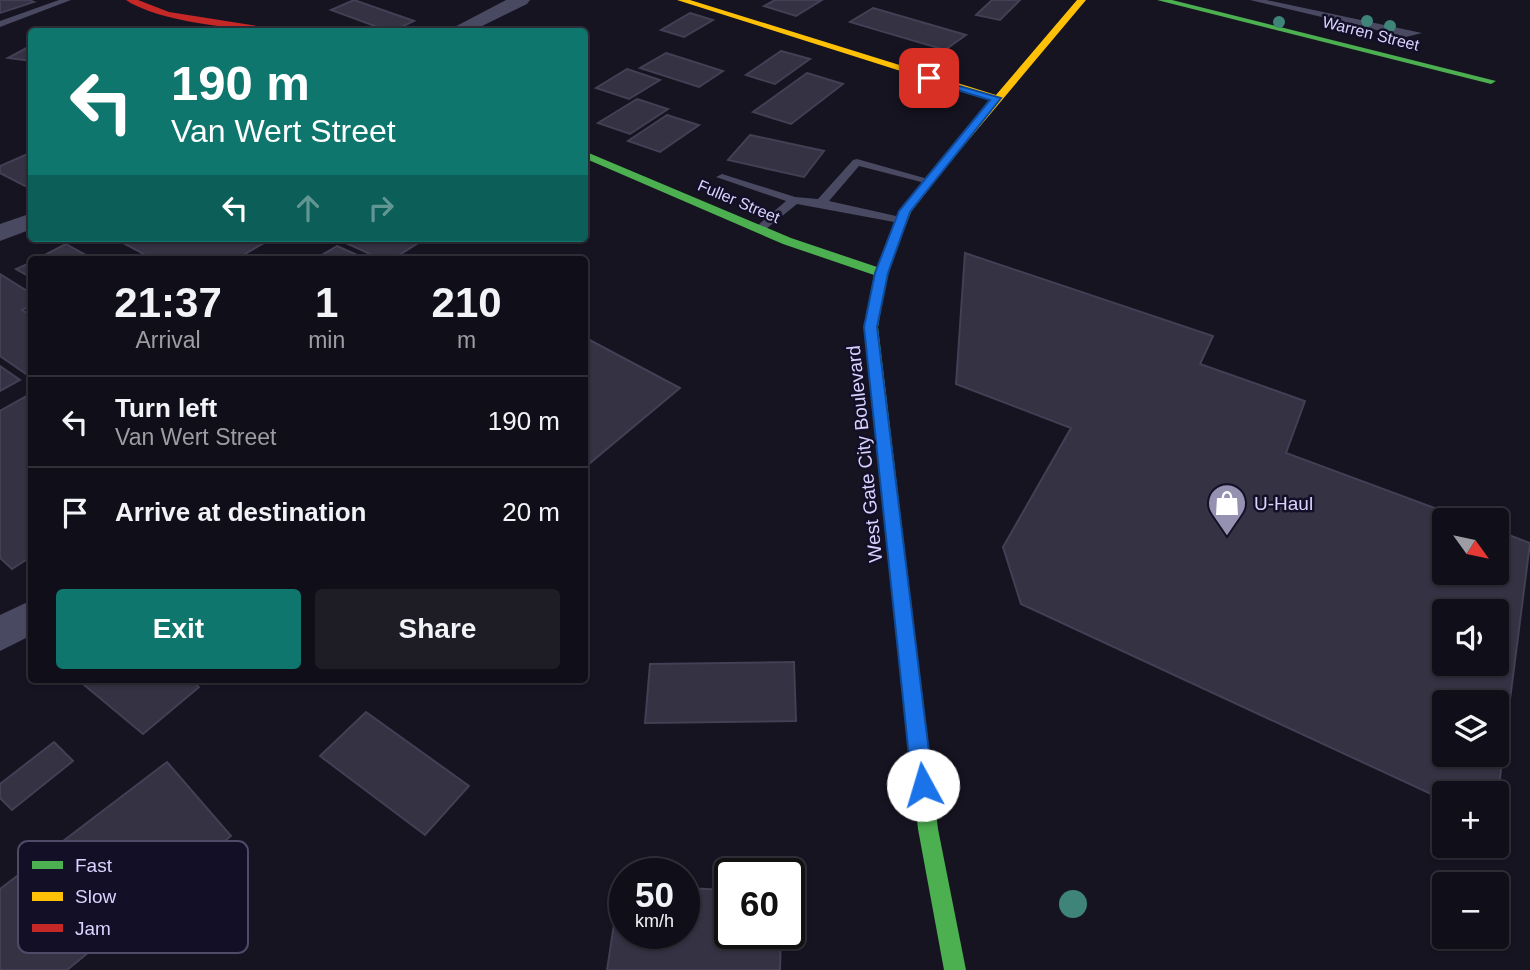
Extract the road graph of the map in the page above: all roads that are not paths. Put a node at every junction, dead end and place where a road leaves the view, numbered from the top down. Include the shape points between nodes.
1 (66, 0) edge
2 (130, 0) edge
3 (521, 0) edge
4 (681, 0) edge
5 (1083, 0) edge
6 (1161, 0) edge
7 (1254, 0) edge
8 (0, 24) edge
9 (284, 28) edge
10 (462, 28) edge
11 (1339, 32) junction
12 (1417, 33) dead end
13 (1491, 81) dead end
14 (996, 98) junction
15 (588, 156) edge
16 (722, 177) dead end
17 (929, 181) junction
18 (794, 200) junction
19 (821, 203) junction
20 (901, 221) junction
21 (28, 222) edge
22 (761, 229) junction
23 (0, 233) edge
24 (881, 273) junction
25 (28, 618) edge
26 (0, 635) edge
27 (955, 970) edge

1 - 8 lane
2 - 9 street via 167,15
3 - 10 street
4 - 14 street
5 - 14 street, West Gate City Boulevard
6 - 11 street, Warren Street
7 - 11 lane
11 - 12 lane
11 - 13 street, Warren Street
14 - 17 street, West Gate City Boulevard
15 - 22 street, Fuller Street
16 - 18 lane
17 - 19 lane via 857,162
17 - 20 street, West Gate City Boulevard
18 - 19 lane
18 - 22 lane
19 - 20 lane
20 - 24 street, West Gate City Boulevard
21 - 23 street
22 - 24 street, Fuller Street
24 - 27 street, West Gate City Boulevard via 872,339 928,829
25 - 26 street

